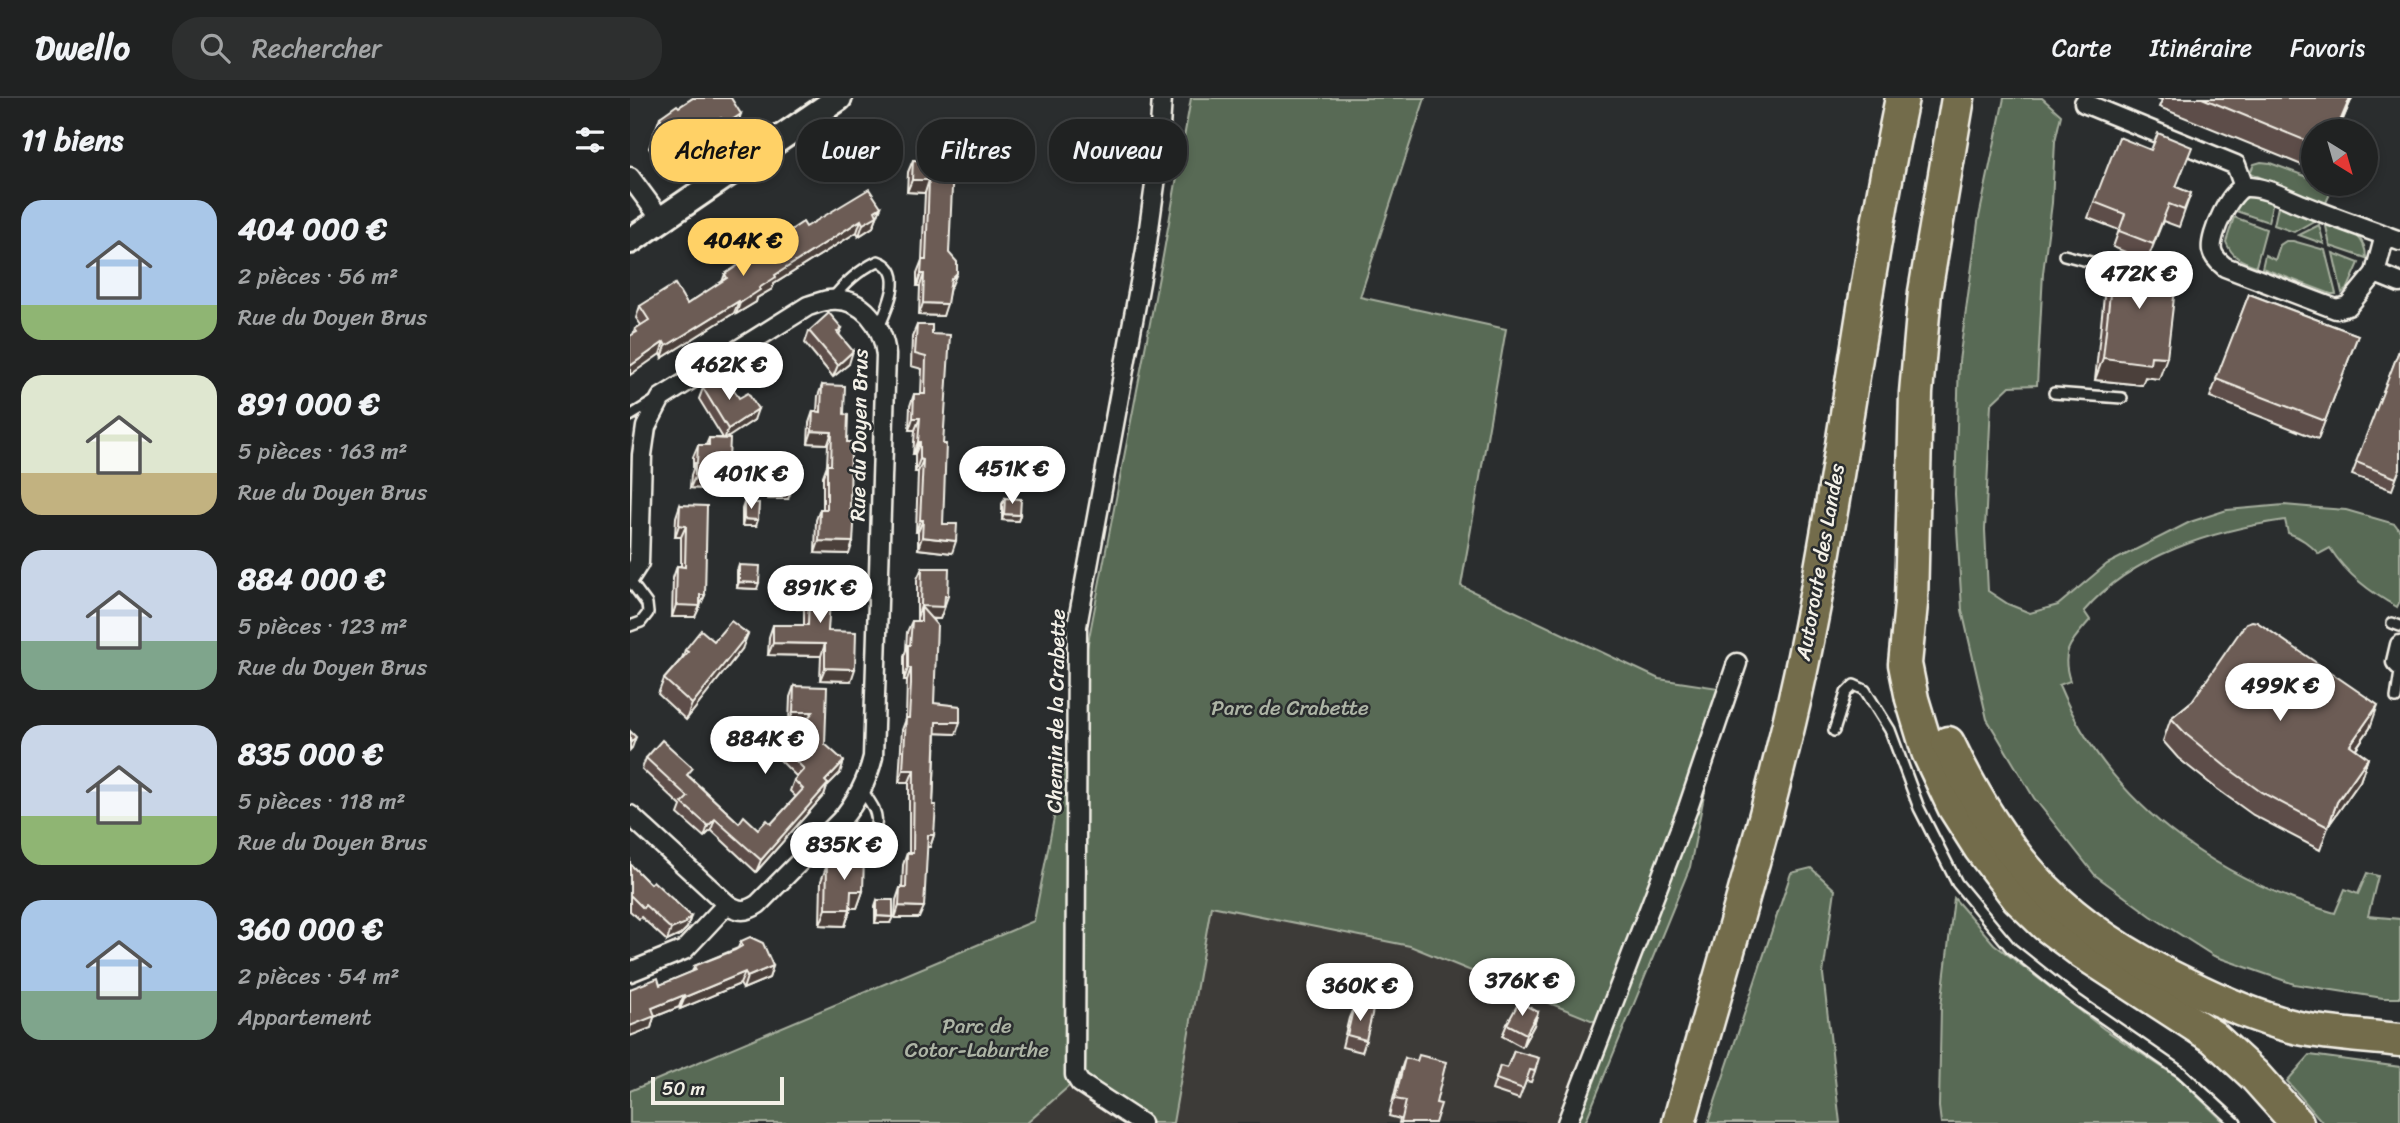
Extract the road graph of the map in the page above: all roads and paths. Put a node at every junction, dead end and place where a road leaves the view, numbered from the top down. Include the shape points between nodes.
1 (839, 98) edge
2 (857, 98) edge
3 (1162, 98) edge
4 (1902, 98) edge
5 (1958, 98) edge
6 (2085, 101) edge
7 (810, 119) edge
8 (815, 119) edge
9 (797, 128) edge
10 (630, 177) edge
11 (2244, 187) junction
12 (662, 219) junction
13 (2393, 238) edge
14 (630, 241) edge
15 (2064, 255) dead end
16 (2114, 268) edge
17 (2375, 274) junction
18 (2400, 283) edge
19 (831, 300) junction
20 (879, 328) junction
21 (2054, 393) dead end
22 (661, 398) junction
23 (2122, 398) dead end
24 (630, 416) edge
25 (630, 579) edge
26 (1910, 604) junction
27 (630, 626) edge
28 (2400, 645) edge
29 (1737, 663) dead end
30 (2400, 666) edge
31 (2400, 673) edge
32 (2396, 698) dead end
33 (1834, 731) dead end
34 (862, 790) junction
35 (630, 815) edge
36 (835, 826) junction
37 (733, 907) junction
38 (630, 972) edge
39 (1708, 1018) junction
40 (2400, 1040) edge
41 (1141, 1123) edge
42 (1567, 1123) edge
43 (1664, 1123) edge
44 (1679, 1123) edge
45 (2236, 1123) edge
46 (2297, 1123) edge

1 - 7 street
2 - 8 street
3 - 41 street, Chemin de la Crabette via 1146,250 1077,626 1076,1080
4 - 39 highway, Autoroute des Landes via 1800,674 1765,821
5 - 26 highway via 1924,305 1916,393
6 - 11 street via 2236,165
9 - 12 street
10 - 12 street
11 - 13 street
11 - 17 street via 2234,191 2213,239 2212,250 2225,267 2336,309 2348,306
12 - 14 street
13 - 17 street
15 - 16 lane
17 - 18 street
19 - 20 street, Rue du Doyen Brus via 862,310
19 - 20 lane via 850,277 878,261 887,264 893,284
19 - 22 street via 808,306
20 - 34 street, Rue du Doyen Brus via 886,355 873,744
21 - 23 lane
22 - 24 lane
22 - 25 street via 646,427 639,563
25 - 27 lane via 648,613
26 - 40 highway via 1939,717 1966,781 1992,826 2056,903 2143,965 2225,1003 2300,1028
26 - 46 highway via 1905,664 1912,699 1928,752 1980,848 2046,926 2213,1037
28 - 30 street via 2396,662
29 - 42 street via 1688,808
31 - 32 lane
33 - 45 lane via 1846,692 1854,685 1865,690 1890,730 1919,808 1957,883 2011,948 2180,1072
34 - 36 street, Rue du Doyen Brus
34 - 36 lane via 874,810 870,832 849,833
35 - 37 street
36 - 37 street, Rue du Doyen Brus via 758,904 748,911
37 - 38 street, Rue du Doyen Brus via 684,950
39 - 43 highway
39 - 44 highway

